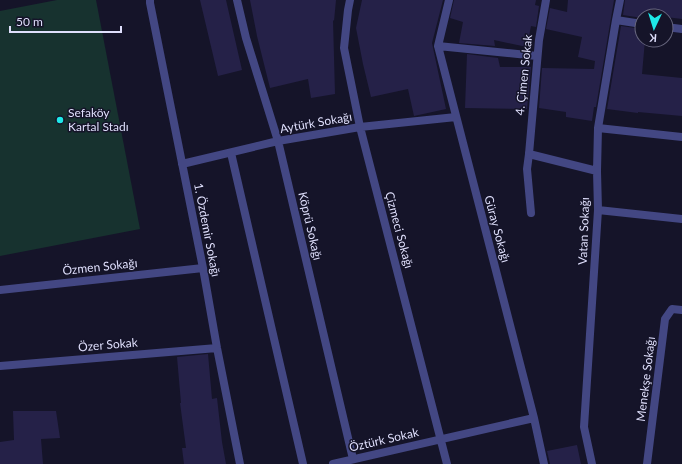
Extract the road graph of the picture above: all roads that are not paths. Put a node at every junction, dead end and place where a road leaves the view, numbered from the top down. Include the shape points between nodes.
1 (150, 0) edge
2 (237, 0) edge
3 (350, 0) edge
4 (449, 0) edge
5 (546, 0) edge
6 (620, 0) edge
7 (616, 20) junction
8 (634, 23) edge
9 (438, 46) junction
10 (537, 56) junction
11 (456, 117) junction
12 (360, 127) junction
13 (598, 128) junction
14 (682, 137) edge
15 (278, 142) junction
16 (231, 153) junction
17 (529, 154) junction
18 (182, 164) junction
19 (597, 171) junction
20 (598, 210) junction
21 (531, 213) dead end
22 (682, 219) edge
23 (203, 268) junction
24 (0, 290) edge
25 (682, 310) edge
26 (217, 348) junction
27 (0, 366) edge
28 (534, 418) junction
29 (441, 439) junction
30 (353, 459) junction
31 (240, 464) edge
32 (303, 464) edge
33 (333, 464) edge
34 (447, 464) edge
35 (544, 464) edge
36 (592, 464) edge
37 (647, 464) edge

1 - 18 street, 1. Özdemir Sokağı
2 - 15 street, Köprü Sokağı
3 - 12 street, Çizmeci Sokağı via 344,48
4 - 9 street, Güray Sokağı
5 - 10 street, 4. Çimen Sokak
6 - 7 street, Vatan Sokağı
7 - 8 street
7 - 13 street, Vatan Sokağı
9 - 10 street
9 - 11 street, Güray Sokağı
10 - 17 street, 4. Çimen Sokak
11 - 12 street, Aytürk Sokağı
11 - 28 street, Güray Sokağı
12 - 15 street, Aytürk Sokağı
12 - 29 street, Çizmeci Sokağı
13 - 14 street
13 - 19 street, Vatan Sokağı
15 - 16 street, Aytürk Sokağı
15 - 30 street, Köprü Sokağı
16 - 18 street, Aytürk Sokağı
16 - 32 street
17 - 19 street
17 - 21 street, 4. Çimen Sokak via 527,169
18 - 23 street, 1. Özdemir Sokağı
19 - 20 street, Vatan Sokağı
20 - 22 street
20 - 36 street, Vatan Sokağı via 584,427
23 - 24 street, Özmen Sokağı
23 - 26 street, 1. Özdemir Sokağı
25 - 37 street, Menekşe Sokağı via 672,309 666,319
26 - 27 street, Özer Sokak
26 - 31 street, 1. Özdemir Sokağı
28 - 29 street, Öztürk Sokak
28 - 35 street, Güray Sokağı
29 - 30 street, Öztürk Sokak
29 - 34 street, Çizmeci Sokağı
30 - 33 street, Öztürk Sokak

